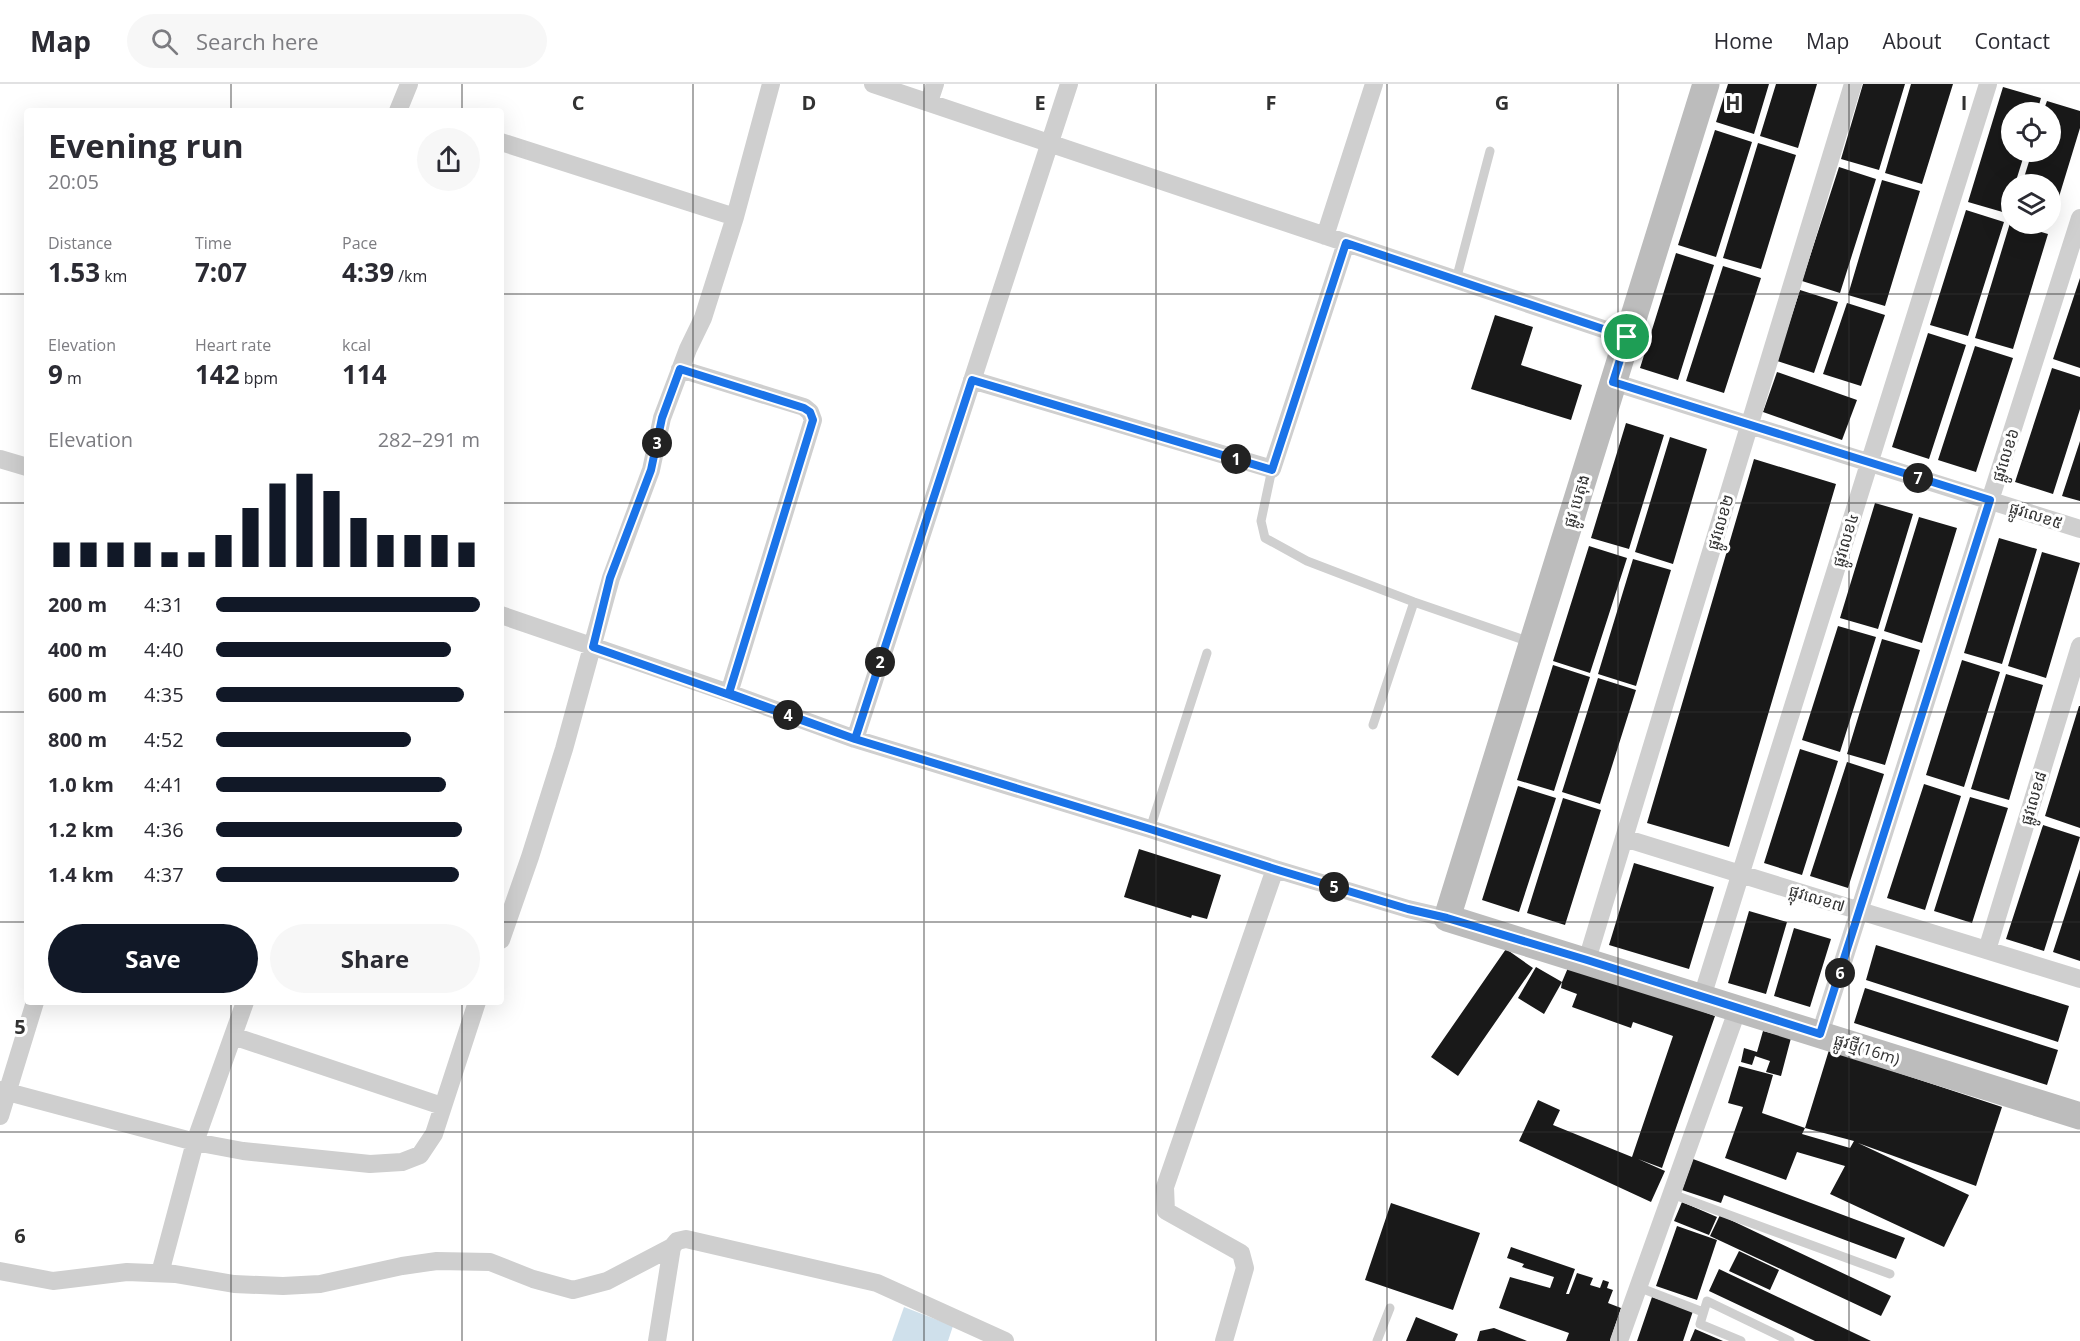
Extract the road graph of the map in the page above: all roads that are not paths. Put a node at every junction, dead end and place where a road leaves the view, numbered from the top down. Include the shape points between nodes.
1 (409, 84) edge
2 (771, 84) edge
3 (873, 84) edge
4 (935, 84) edge
5 (1069, 84) edge
6 (1374, 84) edge
7 (1706, 84) edge
8 (1852, 84) edge
9 (1988, 84) edge
10 (929, 102) junction
11 (399, 108) edge
12 (1050, 142) junction
13 (504, 143) edge
14 (1490, 151) dead end
15 (735, 217) junction
16 (2080, 218) edge
17 (1325, 236) junction
18 (1346, 243) junction
19 (1456, 280) junction
20 (1627, 337) junction
21 (680, 369) junction
22 (972, 380) junction
23 (1613, 382) junction
24 (1749, 425) junction
25 (0, 459) edge
26 (1869, 463) junction
27 (24, 466) edge
28 (1272, 470) junction
29 (1990, 500) junction
30 (2080, 529) edge
31 (1414, 602) junction
32 (504, 616) edge
33 (1532, 643) junction
34 (2080, 646) edge
35 (593, 647) junction
36 (1207, 653) dead end
37 (729, 693) junction
38 (1373, 724) dead end
39 (855, 739) junction
40 (1150, 829) junction
41 (1623, 838) junction
42 (1275, 869) junction
43 (1740, 874) junction
44 (1860, 911) junction
45 (1447, 918) junction
46 (504, 931) edge
47 (1987, 950) junction
48 (1587, 960) junction
49 (2080, 979) edge
50 (1702, 997) junction
51 (33, 1005) edge
52 (244, 1005) edge
53 (476, 1005) edge
54 (1738, 1008) junction
55 (1820, 1034) junction
56 (233, 1036) junction
57 (4, 1091) edge
58 (442, 1106) junction
59 (2079, 1112) edge
60 (0, 1116) edge
61 (195, 1143) junction
62 (1672, 1194) junction
63 (672, 1247) junction
64 (0, 1271) edge
65 (160, 1273) junction
66 (1890, 1274) dead end
67 (1638, 1287) junction
68 (1390, 1308) dead end
69 (1703, 1312) junction
70 (657, 1341) edge
71 (1005, 1341) edge
72 (1224, 1341) edge
73 (1377, 1341) edge
74 (1619, 1341) edge
75 (1741, 1341) edge
76 (1790, 1341) edge

1 - 11 street
2 - 15 street
3 - 10 street
4 - 10 street
5 - 12 street
6 - 17 street
7 - 20 street, ផ្លូវ បេតុង
8 - 24 street, ផ្លូវលេខ២
9 - 26 street, ផ្លូវលេខ៤
10 - 12 street
12 - 17 street
12 - 22 street
13 - 15 street
14 - 19 lane
15 - 21 street via 703,318
16 - 29 street, ផ្លូវលេខ៦
17 - 18 street
18 - 19 street
18 - 28 street
19 - 20 street
20 - 23 street, ផ្លូវ បេតុង
21 - 35 street via 662,418 651,470 610,578
21 - 37 street via 804,408 813,420
22 - 28 street
22 - 39 street
23 - 24 street, ផ្លូវលេខ៥
23 - 33 street, ផ្លូវ បេតុង
24 - 26 street, ផ្លូវលេខ៥
24 - 41 street, ផ្លូវលេខ២
25 - 27 street
26 - 29 street, ផ្លូវលេខ៥
26 - 43 street, ផ្លូវលេខ៤
28 - 31 lane via 1261,521 1265,538 1308,561
29 - 30 street, ផ្លូវលេខ៥
29 - 44 street, ផ្លូវលេខ៦
31 - 33 lane
31 - 38 lane
32 - 35 street
33 - 45 street, ផ្លូវ បេតុង
34 - 47 street, ផ្លូវលេខ៨
35 - 37 street
35 - 46 street
36 - 40 lane
37 - 39 street
39 - 40 street
40 - 42 street
41 - 43 street, ផ្លុវលេខ៧
41 - 48 street, ផ្លូវលេខ២
42 - 45 street
42 - 72 street via 1165,1187 1166,1211 1240,1253 1245,1268
43 - 44 street, ផ្លុវលេខ៧
43 - 50 street, ផ្លូវលេខ៤
44 - 47 street, ផ្លុវលេខ៧
44 - 55 street, ផ្លូវលេខ៦
45 - 48 street, ផ្លូវថ្មី(16m)
47 - 49 street, ផ្លុវលេខ៧
48 - 50 street, ផ្លូវថ្មី(16m)
50 - 54 street, ផ្លូវថ្មី(16m)
51 - 57 street
52 - 56 street
53 - 58 street
54 - 55 street, ផ្លូវថ្មី(16m)
54 - 62 street
55 - 59 street, ផ្លូវថ្មី(16m)
56 - 58 street
56 - 61 street
57 - 60 street
57 - 61 street
58 - 61 street via 427,1147 420,1155 402,1162 370,1164
61 - 65 street
62 - 66 lane
62 - 67 street
63 - 65 street via 607,1281 573,1290 490,1262 437,1261 320,1284 283,1286 234,1284
63 - 70 street
63 - 71 street via 686,1239 878,1283
64 - 65 street via 53,1281 127,1272
67 - 69 lane
67 - 74 street
68 - 73 lane
69 - 75 lane via 1700,1324
69 - 76 lane via 1709,1302

